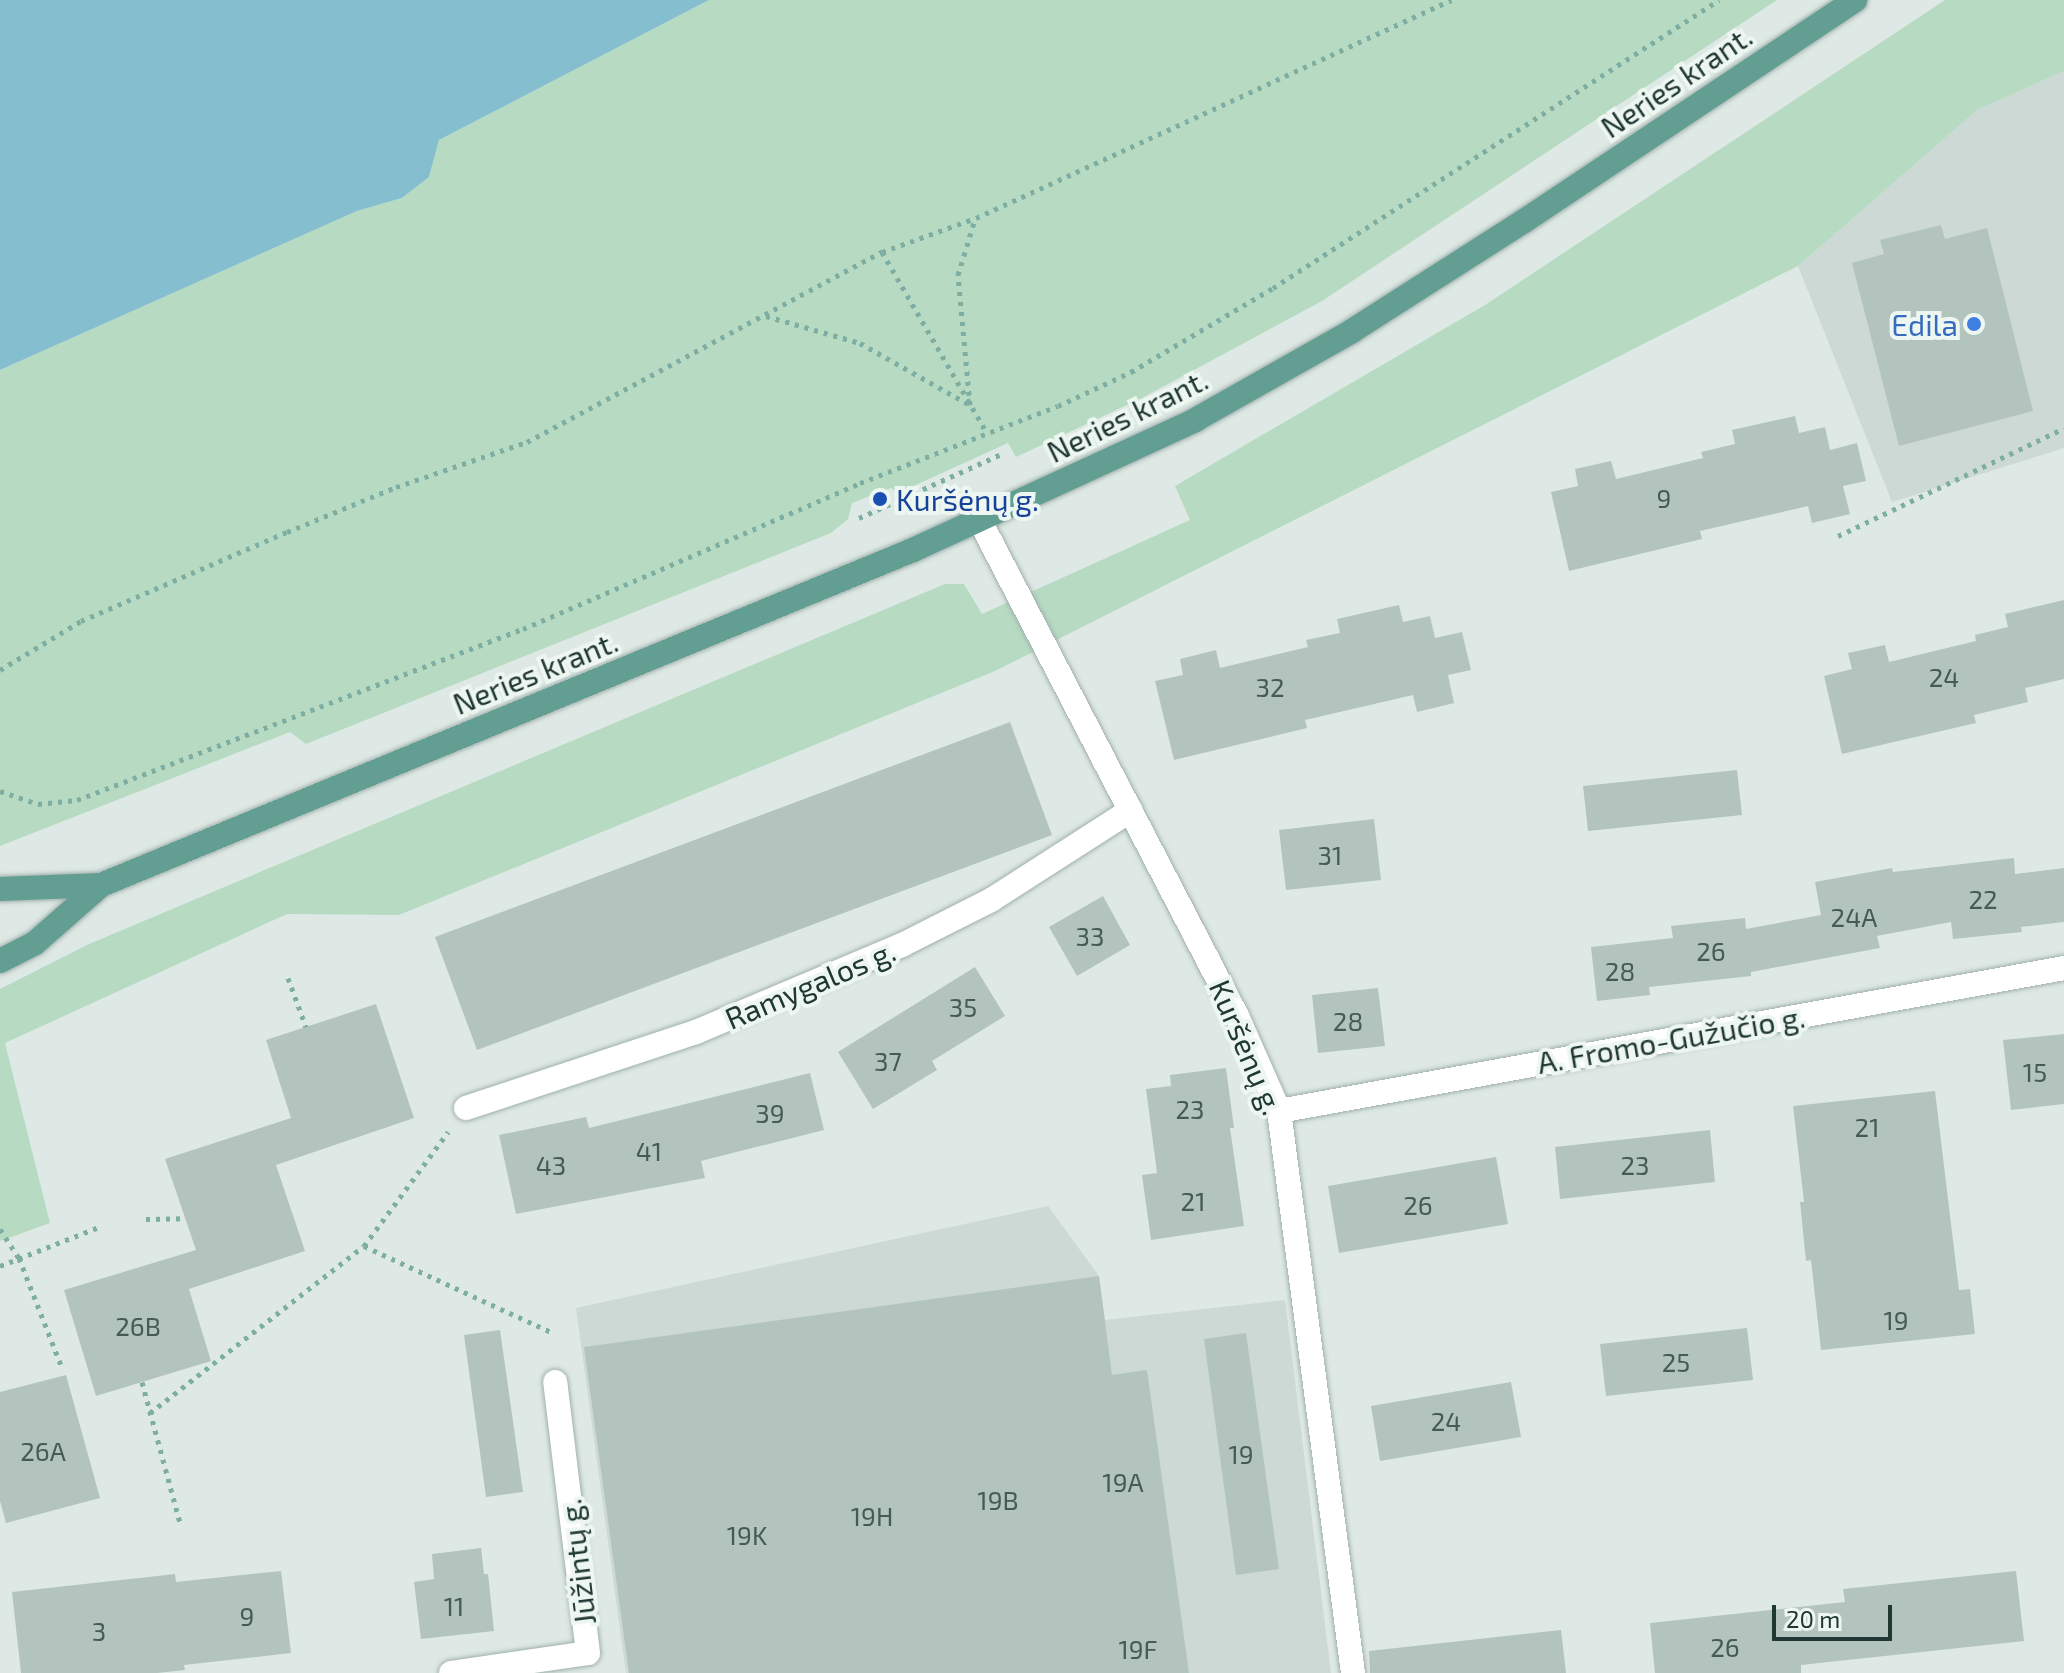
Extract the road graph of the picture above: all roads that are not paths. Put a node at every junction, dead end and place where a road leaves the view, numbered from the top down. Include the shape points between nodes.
1 (1855, 0) edge
2 (980, 521) junction
3 (1131, 810) junction
4 (101, 885) junction
5 (0, 889) edge
6 (0, 961) edge
7 (2064, 968) edge
8 (466, 1108) road end
9 (1279, 1111) junction
10 (555, 1382) dead end
11 (451, 1673) edge
12 (1353, 1673) edge

1 - 2 main road, Neries krant. via 1352,331 1195,420
2 - 3 street, Kuršėnų g.
2 - 4 main road, Neries krant.
3 - 8 street, Ramygalos g. via 991,900 888,952 696,1032
3 - 9 street, Kuršėnų g. via 1237,1016
4 - 5 main road, Neries krant.
4 - 6 main road, Neries krant. via 35,943
7 - 9 street, A. Fromo-Gužučio g.
9 - 12 street, Kuršėnų g.
10 - 11 street, Jūžintų g. via 588,1653

